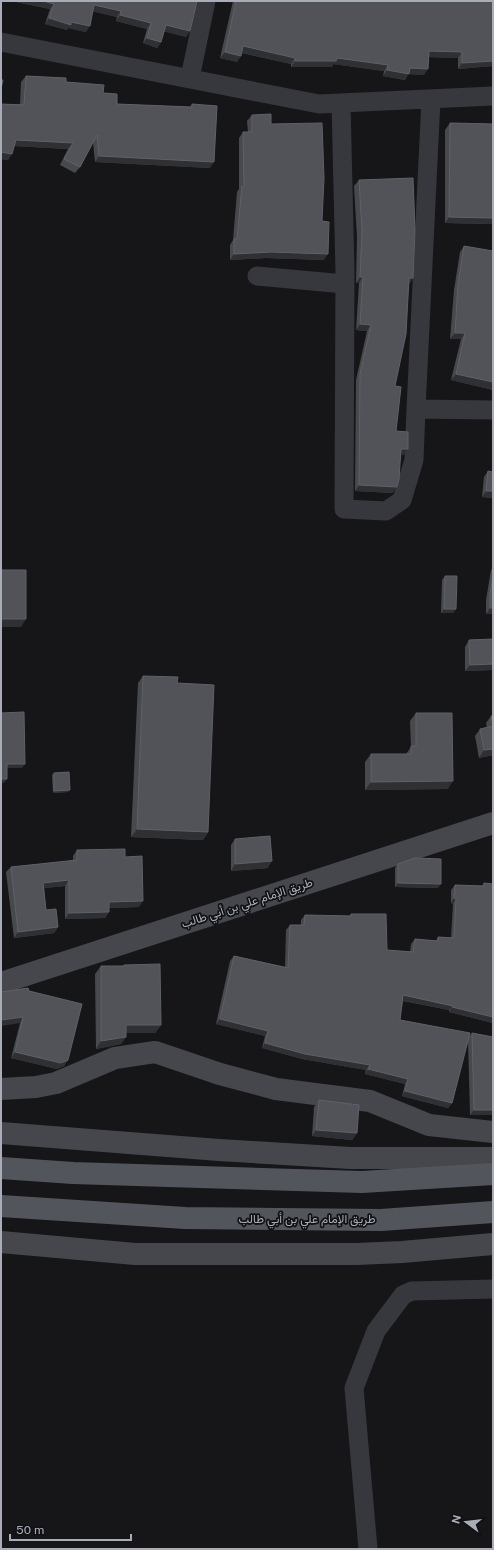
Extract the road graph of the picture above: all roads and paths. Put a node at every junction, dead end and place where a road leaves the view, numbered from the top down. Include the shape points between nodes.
1 (206, 1) edge
2 (1, 42) edge
3 (190, 78) junction
4 (493, 96) edge
5 (431, 99) junction
6 (341, 103) junction
7 (257, 276) dead end
8 (345, 284) junction
9 (416, 409) junction
10 (493, 410) edge
11 (493, 823) edge
12 (1, 983) edge
13 (1, 1089) edge
14 (493, 1132) edge
15 (1, 1133) edge
16 (493, 1158) edge
17 (1, 1168) edge
18 (493, 1174) edge
19 (1, 1206) edge
20 (493, 1212) edge
21 (1, 1242) edge
22 (493, 1244) edge
23 (493, 1289) edge
24 (368, 1549) edge

1 - 3 street
2 - 3 street
3 - 6 street via 319,104
4 - 5 street
5 - 6 street
5 - 9 street
6 - 8 street
7 - 8 street
8 - 9 street via 344,509 386,511 402,500 414,460
9 - 10 street
11 - 12 street, طريق الإمام علي بن أبي طالب
13 - 14 street via 56,1082 115,1058 154,1052 276,1089 370,1101 429,1125
15 - 16 street via 350,1158
17 - 18 main road via 73,1173 362,1182
19 - 20 main road, طريق الإمام علي بن أبي طالب via 185,1218 380,1220
21 - 22 street via 135,1254 372,1253
23 - 24 street via 412,1291 403,1295 376,1331 354,1388

